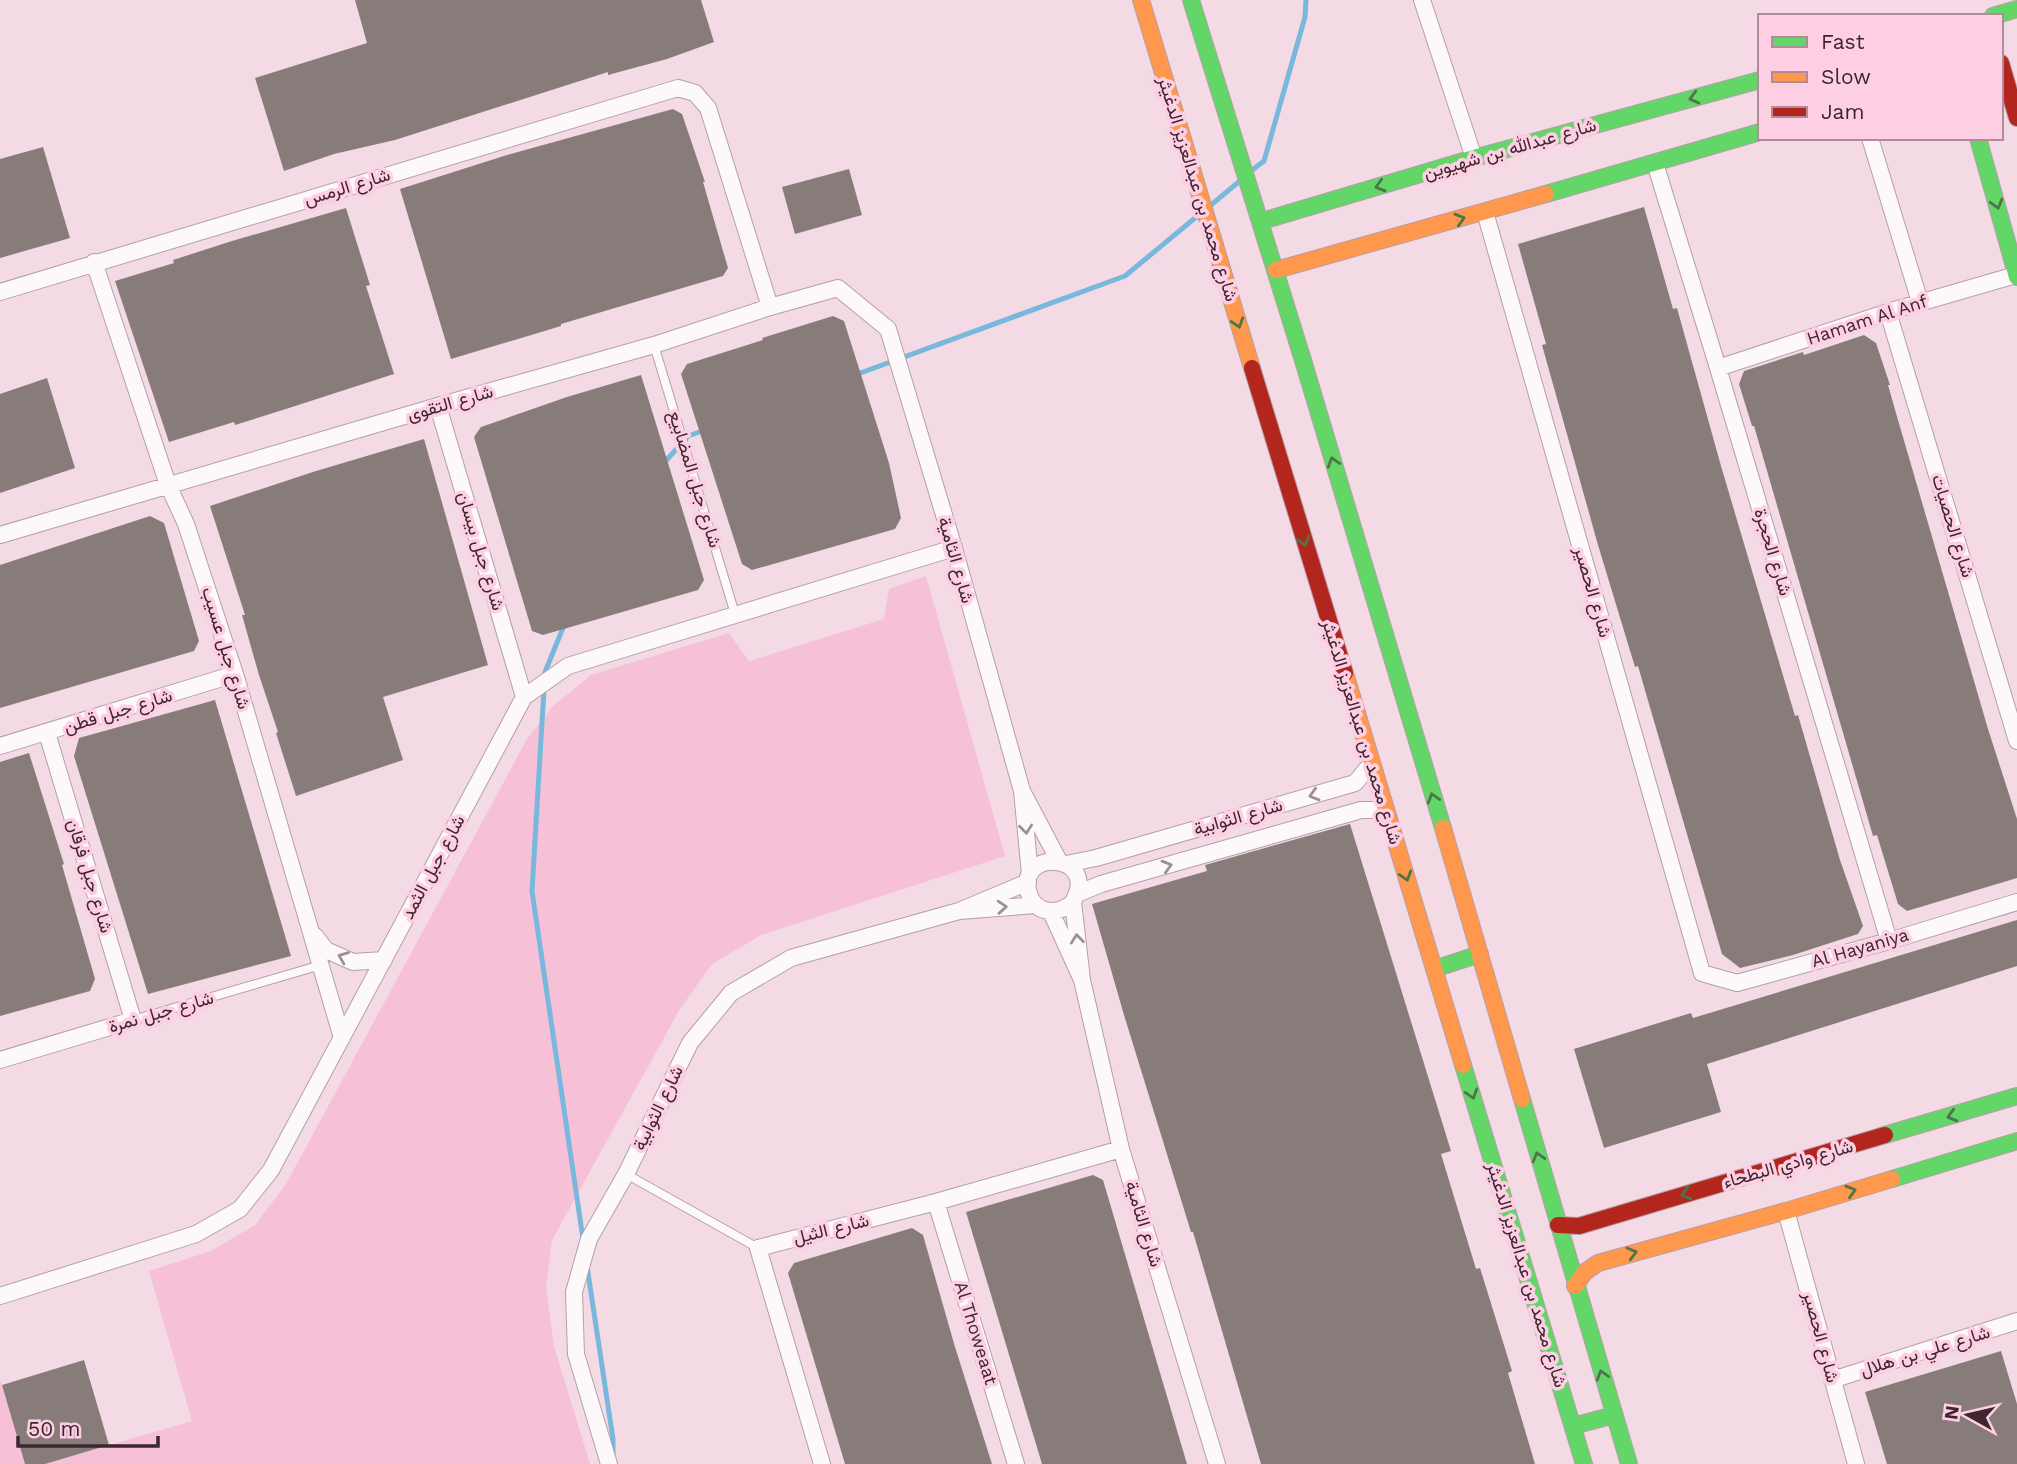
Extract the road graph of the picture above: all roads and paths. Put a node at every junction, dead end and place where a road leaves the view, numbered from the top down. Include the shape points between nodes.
1 (1141, 0) edge
2 (1191, 0) edge
3 (1422, 0) edge
4 (2017, 9) edge
5 (2000, 14) edge
6 (2003, 68) edge
7 (1758, 81) edge
8 (2017, 118) edge
9 (1758, 133) edge
10 (1871, 140) edge
11 (1979, 140) edge
12 (1474, 158) junction
13 (1655, 163) junction
14 (1485, 212) junction
15 (1262, 221) junction
16 (94, 262) junction
17 (1276, 270) junction
18 (2017, 276) edge
19 (0, 292) edge
20 (1920, 302) junction
21 (770, 307) junction
22 (1888, 312) junction
23 (888, 329) joint
24 (654, 345) junction
25 (1718, 368) junction
26 (438, 406) junction
27 (168, 485) junction
28 (0, 535) edge
29 (954, 548) junction
30 (735, 614) junction
31 (235, 674) junction
32 (524, 697) junction
33 (47, 733) junction
34 (2017, 741) edge
35 (0, 746) edge
36 (1371, 764) junction
37 (1022, 791) junction
38 (1386, 810) junction
39 (1063, 863) junction
40 (1029, 878) junction
41 (1075, 898) junction
42 (2017, 902) edge
43 (1043, 908) junction
44 (959, 911) junction
45 (312, 931) junction
46 (1889, 941) junction
47 (1480, 954) junction
48 (384, 960) junction
49 (321, 965) junction
50 (1434, 969) junction
51 (1702, 973) joint
52 (1082, 980) junction
53 (133, 1020) junction
54 (342, 1038) junction
55 (0, 1060) edge
56 (2017, 1096) edge
57 (2017, 1141) edge
58 (1121, 1149) junction
59 (625, 1174) junction
60 (936, 1202) junction
61 (1786, 1211) junction
62 (1558, 1225) junction
63 (758, 1248) junction
64 (1575, 1286) junction
65 (0, 1296) edge
66 (2016, 1324) edge
67 (1832, 1380) junction
68 (1614, 1415) junction
69 (1573, 1426) junction
70 (609, 1464) edge
71 (822, 1464) edge
72 (1016, 1464) edge
73 (1217, 1464) edge
74 (1584, 1464) edge
75 (1629, 1464) edge
76 (1856, 1464) edge

1 -> 36 street, شارع محمد بن عبدالعزيز الدغيثر
2 - 15 street
3 - 12 street
4 - 5 street
6 - 8 street
7 -> 12 street, شارع عبدالله بن شهيوين
9 - 13 street
10 - 20 street
11 -> 18 street
12 -> 15 street, شارع عبدالله بن شهيوين
13 - 14 street
13 - 25 street, شارع الحجرة
17 -> 14 street
14 - 51 street, شارع الحصير
15 - 17 street
16 - 19 street, شارع الرمس
16 - 21 street, شارع الرمس via 678,88 695,93 708,108
16 - 27 street, شارع جبل عسيب
47 -> 17 street
18 - 20 street, Hamam Al Anf
20 - 22 street, Hamam Al Anf
21 - 23 street, شارع التقوى via 838,288
21 - 24 street, شارع التقوى
22 - 25 street, Hamam Al Anf
22 - 34 street, شارع الحصيات
23 - 29 street, شارع الثامية
24 - 26 street, شارع التقوى
24 - 30 lane, شارع جبل المضابيع
25 - 46 street, شارع الحجرة
26 - 27 street, شارع التقوى
26 - 32 street, شارع جبل بيسان
27 - 28 street, شارع التقوى
27 - 31 street, شارع جبل عسيب via 187,524
29 - 30 street, شارع جبل الثمد
29 - 37 street, شارع الثامية
30 - 32 street, شارع جبل الثمد via 568,666
31 - 33 street, شارع جبل قطن
31 - 45 street, شارع جبل عسيب
32 - 48 street, شارع جبل الثمد
33 - 35 street, شارع جبل قطن
33 - 53 street, شارع جبل فرقان
36 - 38 street, شارع محمد بن عبدالعزيز الدغيثر
36 -> 39 street, شارع الثوابية via 1354,783 1096,858
37 - 39 street
37 -> 40 street
41 -> 38 street, شارع الثوابية via 1101,884 1360,810
38 -> 50 street, شارع محمد بن عبدالعزيز الدغيثر
39 - 40 street via 1042,863
39 - 41 street via 1077,878
40 - 43 street via 1028,891
40 - 44 street
41 - 43 street via 1067,908
52 -> 41 street
42 - 46 street, Al Hayaniya
44 -> 43 street
43 - 52 street
44 - 59 street, شارع الثوابية via 791,958 731,993 690,1043
48 -> 45 street via 353,962 326,950
45 - 49 street, شارع جبل عسيب
46 - 51 street, Al Hayaniya via 1737,983
47 - 50 street
62 -> 47 street
48 - 54 street, شارع جبل الثمد
49 - 53 lane, شارع جبل نمرة
49 - 54 street, شارع جبل عسيب
50 -> 69 street, شارع محمد بن عبدالعزيز الدغيثر
52 - 58 street, شارع الثامية
53 - 55 street, شارع جبل نمرة
54 - 65 street, شارع جبل الثمد via 271,1170 240,1209 196,1234
56 -> 62 street, شارع وادي البطحاء via 1579,1226
61 -> 57 street
58 - 60 street, شارع الثيل
58 - 73 street, شارع الثامية
59 - 63 lane
59 - 70 street, شارع الثوابية via 589,1240 574,1292 576,1354
60 - 63 street, شارع الثيل
60 - 72 street, Al Thoweaat
64 -> 61 street via 1598,1263
61 - 67 street, شارع الحصير
62 - 64 street
63 - 71 street
68 -> 64 street
66 - 67 street, شارع علي بن هلال
67 - 76 street, شارع الحصير
68 - 69 street
68 - 75 street
69 - 74 street, شارع محمد بن عبدالعزيز الدغيثر

